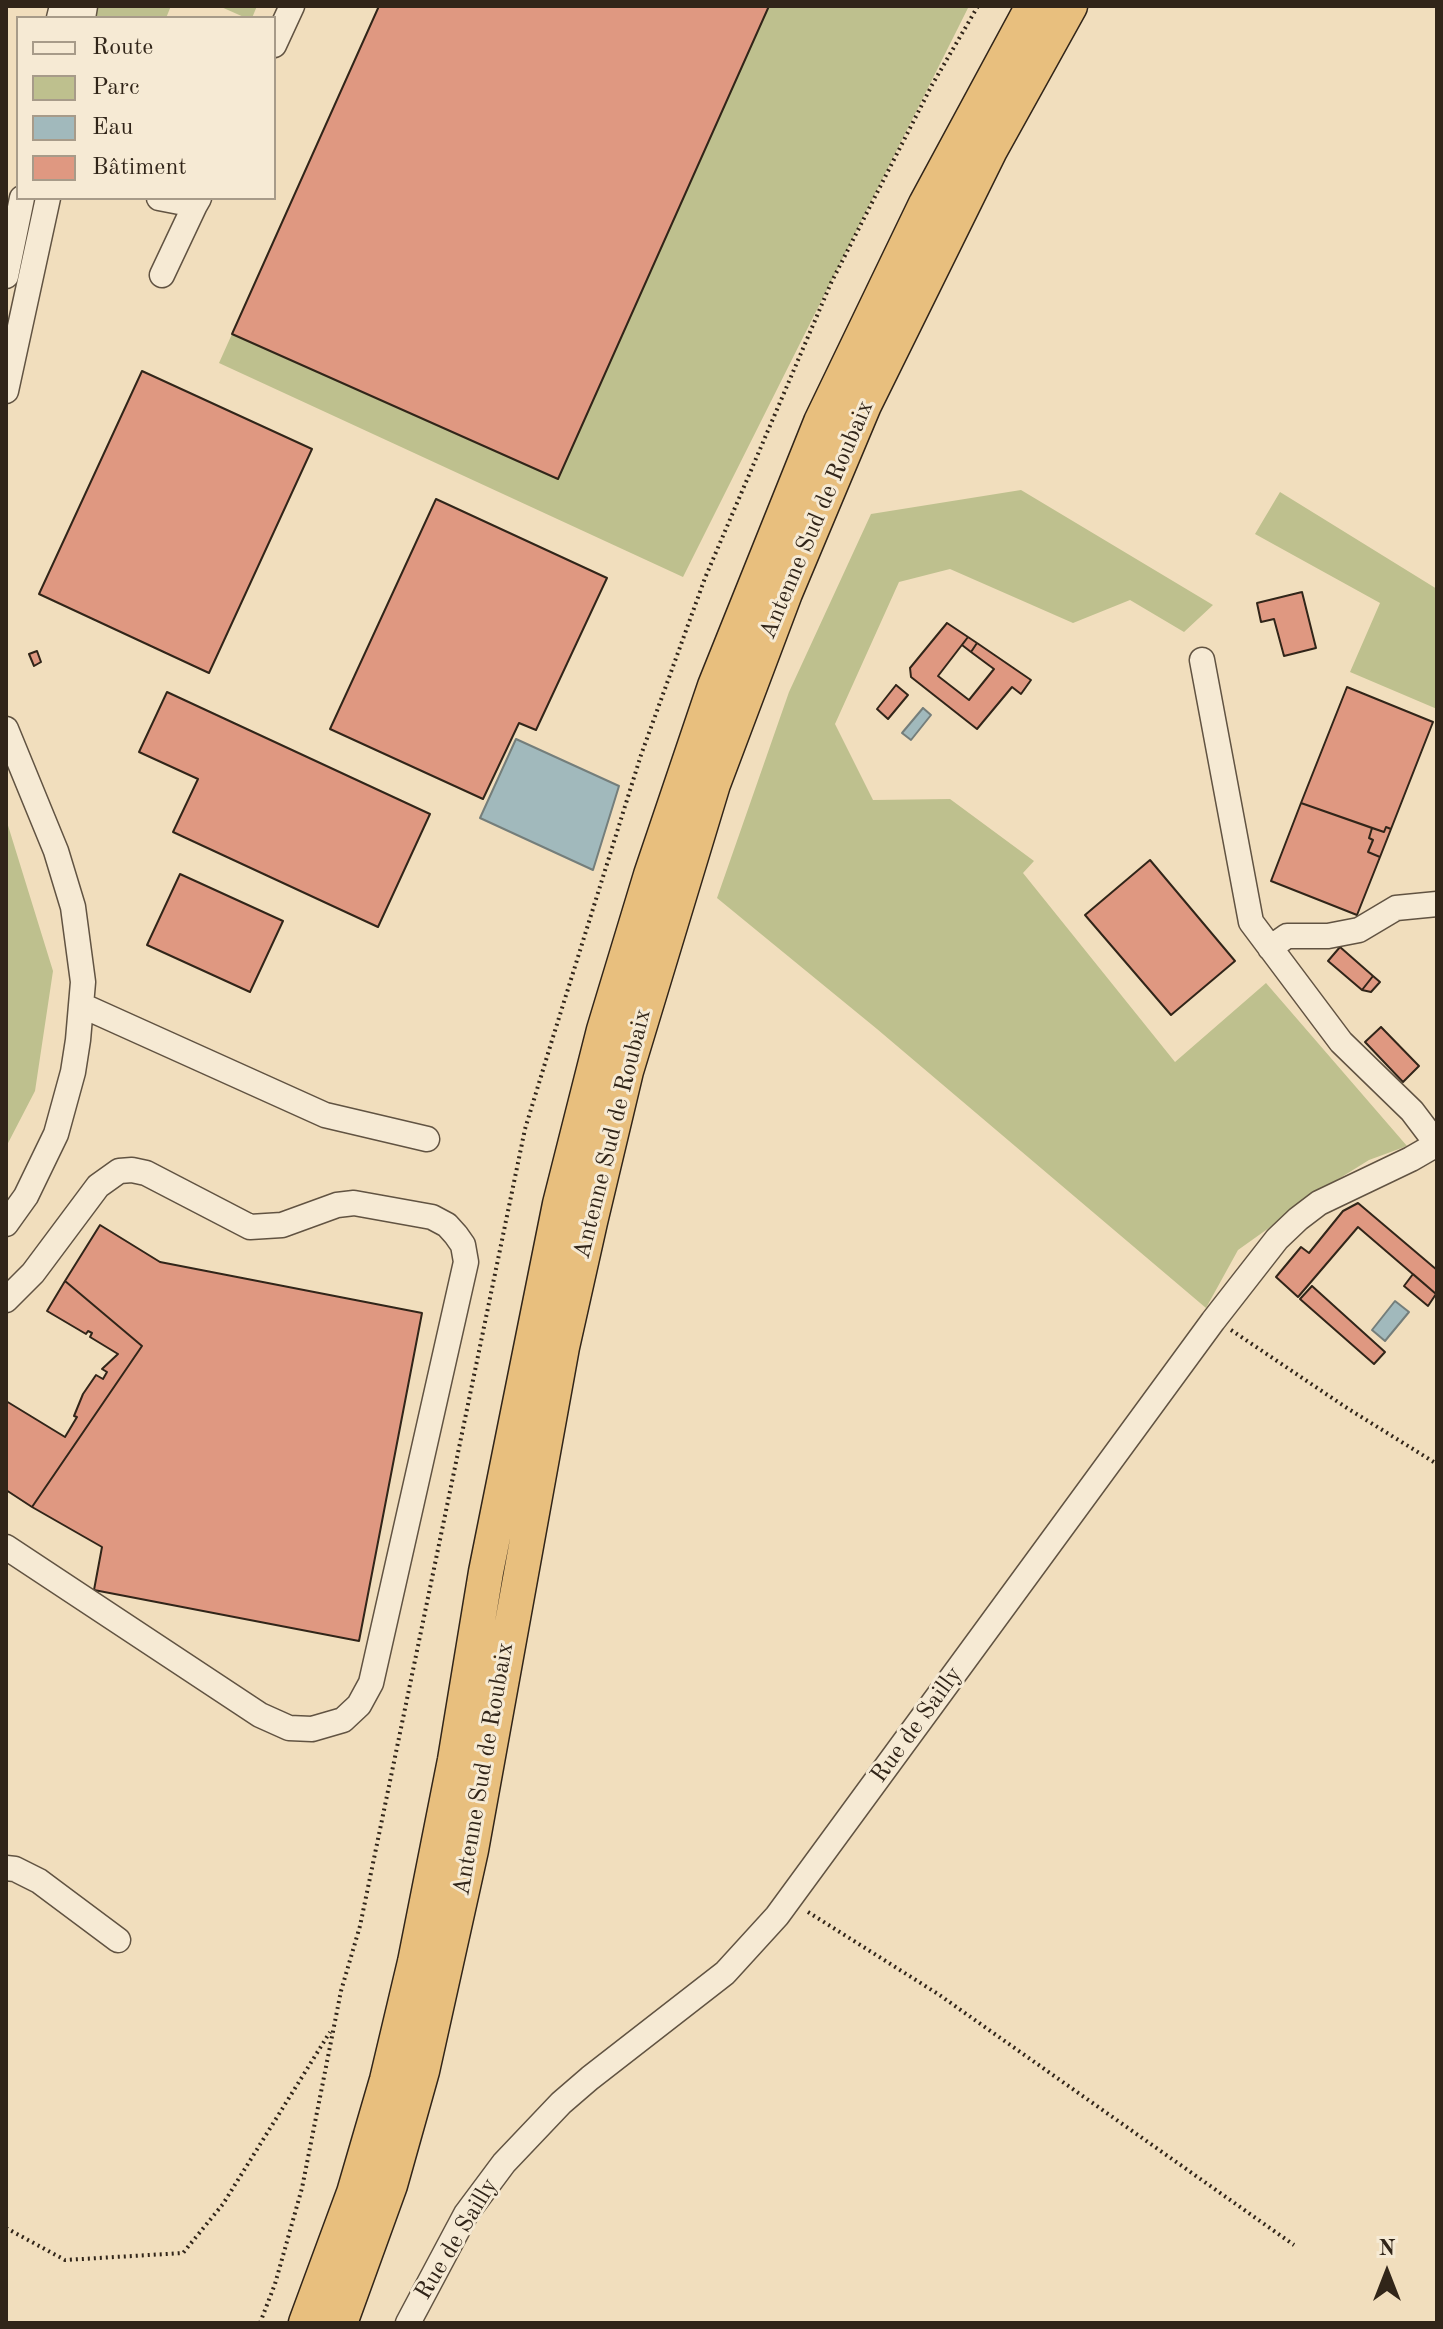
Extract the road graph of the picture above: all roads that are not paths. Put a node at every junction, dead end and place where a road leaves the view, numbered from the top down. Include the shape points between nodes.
1 (292, 6) edge
2 (1012, 6) edge
3 (1033, 6) edge
4 (1070, 6) edge
5 (276, 41) edge
6 (22, 200) edge
7 (48, 200) edge
8 (197, 202) edge
9 (896, 263) junction
10 (162, 275) dead end
11 (6, 276) edge
12 (6, 391) edge
13 (1202, 660) dead end
14 (6, 729) edge
15 (1437, 904) edge
16 (1270, 948) junction
17 (81, 1005) junction
18 (427, 1139) dead end
19 (1437, 1144) edge
20 (6, 1224) edge
21 (6, 1300) edge
22 (6, 1547) edge
23 (6, 1868) edge
24 (118, 1940) dead end
25 (306, 2323) edge
26 (340, 2323) edge
27 (408, 2323) edge

1 - 5 street
2 - 9 highway via 931,154
3 - 9 highway, Antenne Sud de Roubaix
4 - 26 highway, Antenne Sud de Roubaix via 990,150 864,405 775,618 709,797 626,1071 590,1222 562,1347 466,1877 422,2071 390,2185
6 - 11 street
7 - 12 street
8 - 10 street
9 - 25 highway, Antenne Sud de Roubaix via 821,422 758,574 687,764 616,990 564,1189 532,1340 415,1962 354,2193
13 - 16 street via 1251,922
14 - 17 street via 47,825 73,907
15 - 16 street via 1396,908 1359,930 1287,936
16 - 19 street via 1341,1042 1412,1111
17 - 18 street via 325,1115
17 - 20 street via 73,1072 56,1134
19 - 27 street, Rue de Sailly via 1319,1203 1260,1260 749,1950 590,2078 512,2153 466,2214
21 - 22 street via 33,1273 98,1186 119,1171 146,1173 250,1227 282,1225 354,1203 432,1217 456,1235 466,1262 371,1683 343,1720 312,1729 289,1728 260,1715
23 - 24 street via 39,1881

